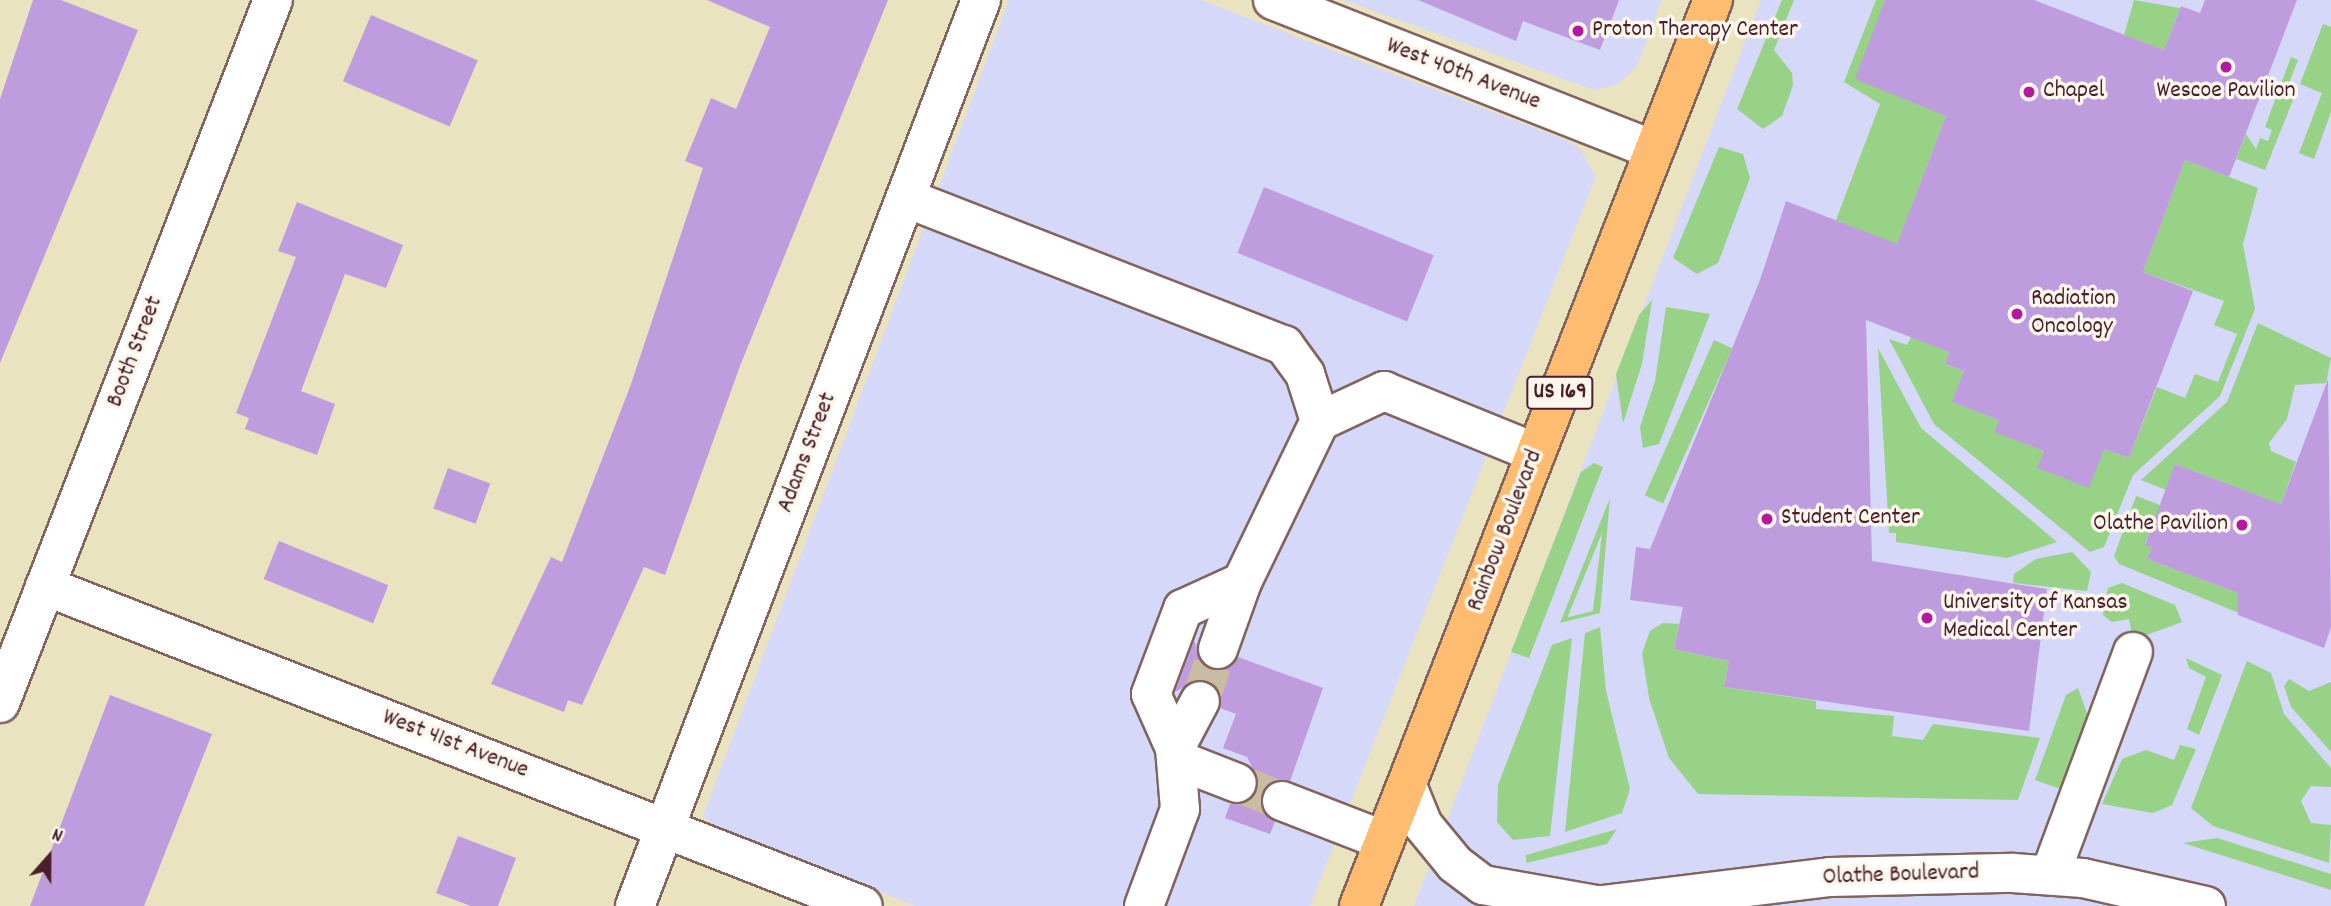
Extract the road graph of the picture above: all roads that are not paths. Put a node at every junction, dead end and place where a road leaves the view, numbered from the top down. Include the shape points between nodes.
1 (273, 0) edge
2 (981, 0) edge
3 (1713, 0) edge
4 (1277, 1) edge
5 (1654, 150) junction
6 (906, 198) junction
7 (1320, 421) junction
8 (1536, 453) junction
9 (1242, 582) junction
10 (45, 586) junction
11 (1218, 649) tunnel mouth
12 (2133, 652) dead end
13 (1200, 701) tunnel mouth
14 (0, 703) edge
15 (1176, 754) junction
16 (1237, 783) tunnel mouth
17 (1407, 786) junction
18 (1282, 801) tunnel mouth
19 (665, 828) junction
20 (1385, 842) junction
21 (2050, 876) junction
22 (635, 906) edge
23 (863, 906) edge
24 (1144, 906) edge
25 (1359, 906) edge
26 (1595, 906) edge
27 (2206, 906) edge

1 - 10 street, Booth Street
2 - 6 street, Adams Street
3 - 5 main road, Rainbow Boulevard / US 169
4 - 5 street, West 40th Avenue
5 - 8 main road, Rainbow Boulevard / US 169
6 - 7 street via 1284,345 1305,374
6 - 19 street, Adams Street
7 - 8 street via 1384,391
7 - 9 street
8 - 17 main road, Rainbow Boulevard / US 169
9 - 11 street
9 - 15 street via 1183,609 1151,694
10 - 14 street, Booth Street
10 - 19 street, West 41st Avenue
12 - 21 street
13 - 15 street
15 - 16 street
15 - 24 street via 1180,809
17 - 20 main road, Rainbow Boulevard / US 169
17 - 26 street, Olathe Boulevard via 1423,825 1455,864 1483,885
18 - 20 street
19 - 22 street, Adams Street
19 - 23 street, West 41st Avenue
20 - 25 main road, Rainbow Boulevard / US 169
21 - 26 street, Olathe Boulevard via 1830,877
21 - 27 street, Olathe Boulevard via 2157,891

